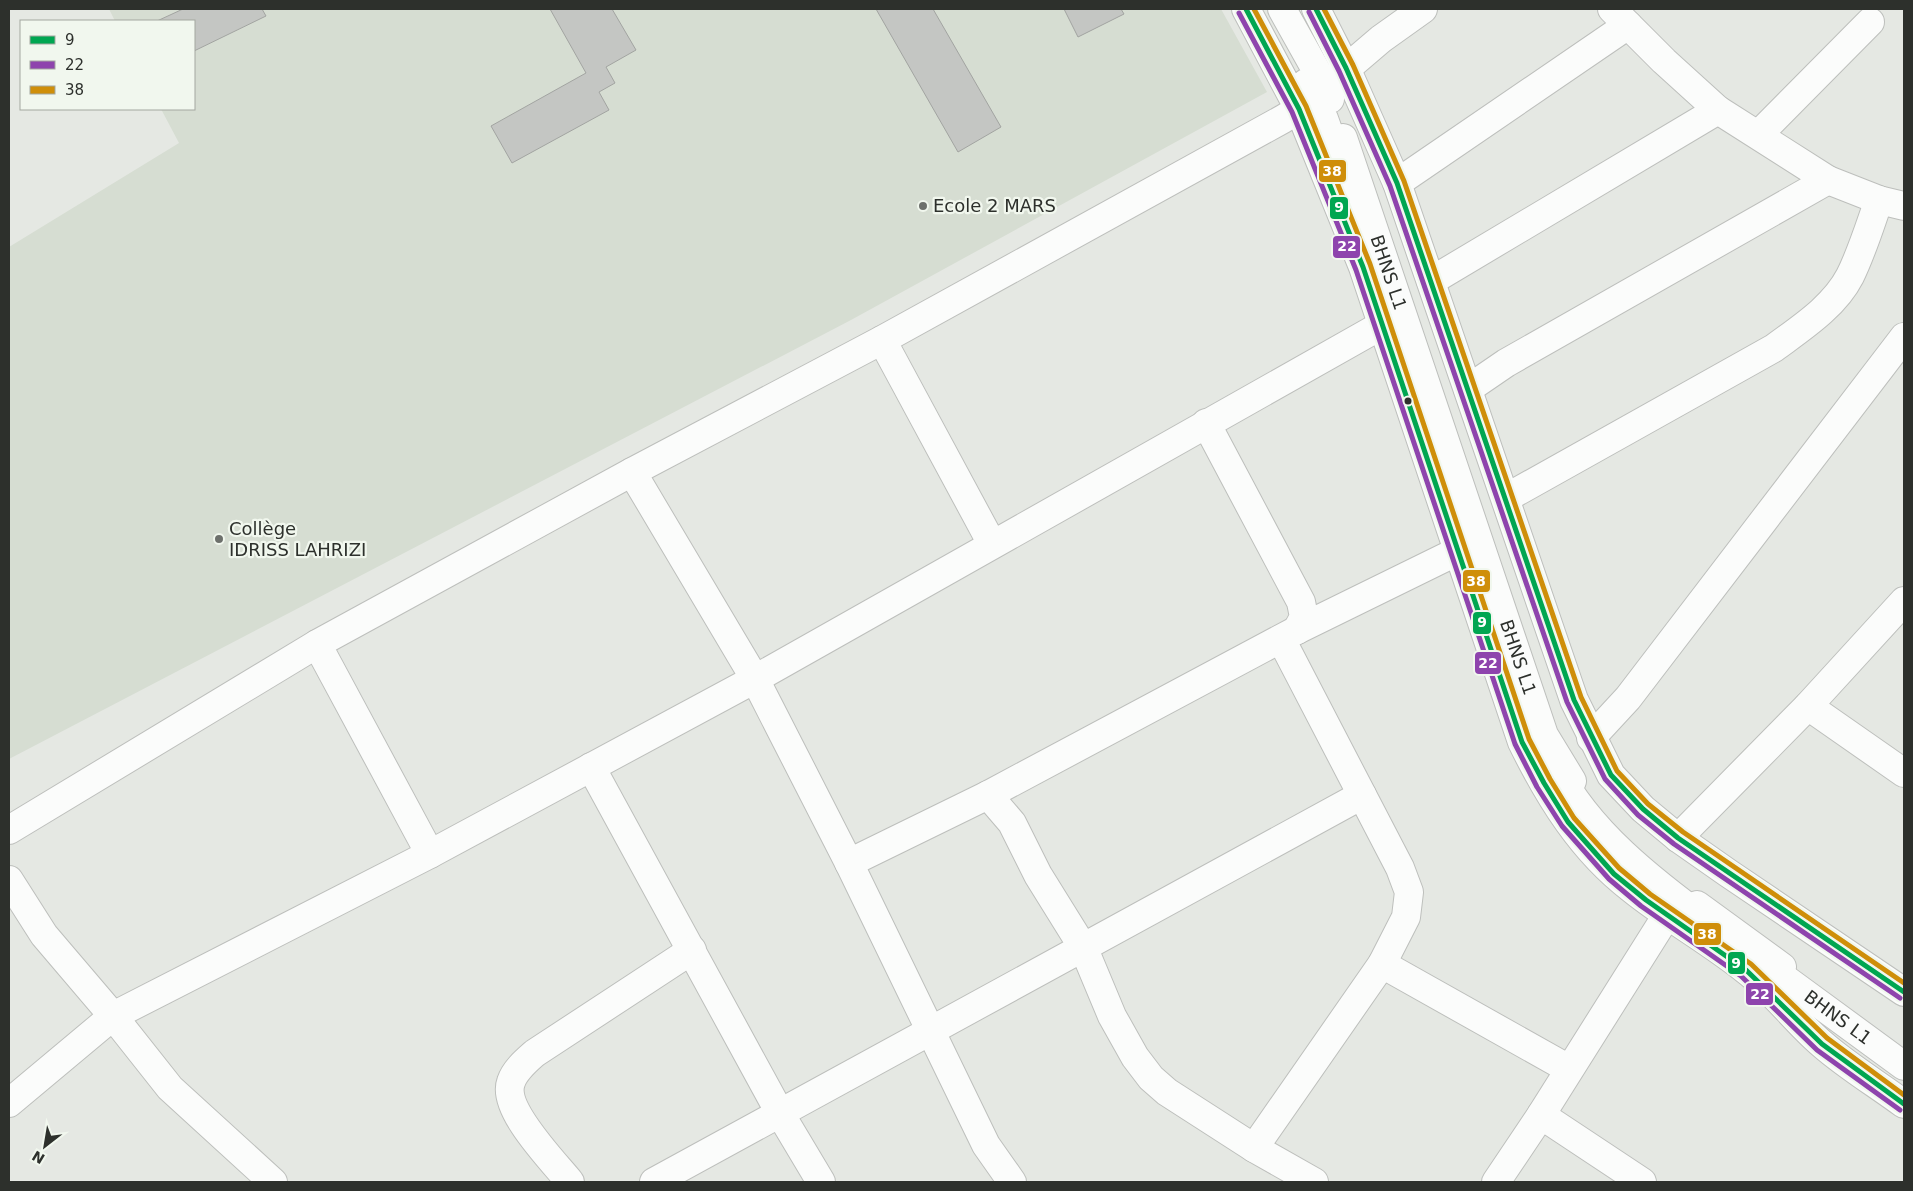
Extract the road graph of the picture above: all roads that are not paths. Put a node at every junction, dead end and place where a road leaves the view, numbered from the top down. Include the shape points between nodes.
1 (1246, 9) edge
2 (1267, 9) edge
3 (1282, 9) edge
4 (1316, 9) edge
5 (1423, 9) edge
6 (1620, 17) edge
7 (1870, 22) dead end
8 (1346, 68) junction
9 (1312, 97) junction
10 (1718, 110) junction
11 (1759, 134) junction
12 (1828, 180) junction
13 (1397, 183) junction
14 (1892, 203) edge
15 (1431, 282) junction
16 (1382, 324) junction
17 (1904, 337) edge
18 (882, 340) junction
19 (1468, 389) junction
20 (1206, 423) junction
21 (632, 472) junction
22 (1506, 498) junction
23 (992, 544) junction
24 (1458, 551) junction
25 (1904, 601) edge
26 (1289, 635) junction
27 (317, 644) junction
28 (755, 679) junction
29 (1808, 706) junction
30 (1591, 738) junction
31 (591, 767) junction
32 (1904, 773) edge
33 (988, 795) junction
34 (1362, 795) junction
35 (9, 830) edge
36 (1678, 838) junction
37 (430, 854) junction
38 (849, 863) junction
39 (9, 880) edge
40 (1667, 915) junction
41 (1084, 949) junction
42 (692, 950) junction
43 (1382, 964) junction
44 (1904, 992) edge
45 (114, 1016) junction
46 (930, 1029) junction
47 (1904, 1056) edge
48 (1904, 1066) edge
49 (1570, 1069) junction
50 (9, 1103) edge
51 (1904, 1104) edge
52 (781, 1115) junction
53 (1540, 1116) junction
54 (1254, 1148) junction
55 (273, 1182) edge
56 (570, 1182) edge
57 (654, 1182) edge
58 (821, 1182) edge
59 (1012, 1182) edge
60 (1314, 1182) edge
61 (1496, 1182) edge
62 (1642, 1182) edge

1 - 9 street
2 - 9 street, BHNS L1
3 - 9 street, BHNS L1
4 - 8 street
5 - 8 street
6 - 10 street
6 - 13 street
7 - 11 street
8 - 9 street
8 - 13 street
9 - 16 street
9 - 18 street
9 - 47 street, BHNS L1 via 1544,734 1588,810 1656,876
9 - 48 street, BHNS L1 via 1392,301 1517,683 1563,781 1590,820 1646,874
10 - 11 street
10 - 15 street
11 - 12 street
12 - 14 street
12 - 19 street via 1506,363
13 - 15 street
14 - 22 street via 1850,277 1832,300 1774,348
15 - 19 street
16 - 20 street
16 - 24 street
17 - 30 street via 1646,676
18 - 21 street
18 - 23 street
19 - 22 street
20 - 23 street
20 - 26 street via 1301,602 1304,617
21 - 27 street
21 - 28 street
22 - 30 street via 1574,700
23 - 28 street
24 - 26 street
24 - 40 street via 1522,742 1542,783 1596,856 1630,888
25 - 29 street
26 - 33 street
26 - 34 street
27 - 35 street
27 - 37 street
28 - 31 street
28 - 38 street
29 - 32 street
29 - 36 street
30 - 36 street via 1611,775 1642,809
31 - 37 street
31 - 42 street
33 - 38 street
33 - 41 street via 1012,823 1038,875
34 - 41 street
34 - 43 street via 1409,892 1406,917
36 - 44 street
37 - 45 street
38 - 46 street
39 - 45 street via 44,935
40 - 49 street
40 - 51 street via 1745,969 1776,994 1821,1044
41 - 46 street
41 - 54 street via 1112,1016 1151,1078 1167,1092
42 - 52 street
42 - 56 street via 534,1052 510,1084 515,1113
43 - 49 street
43 - 54 street
45 - 50 street
45 - 55 street via 170,1088
46 - 52 street
46 - 59 street via 986,1144
49 - 53 street
52 - 57 street
52 - 58 street
53 - 61 street
53 - 62 street
54 - 60 street

